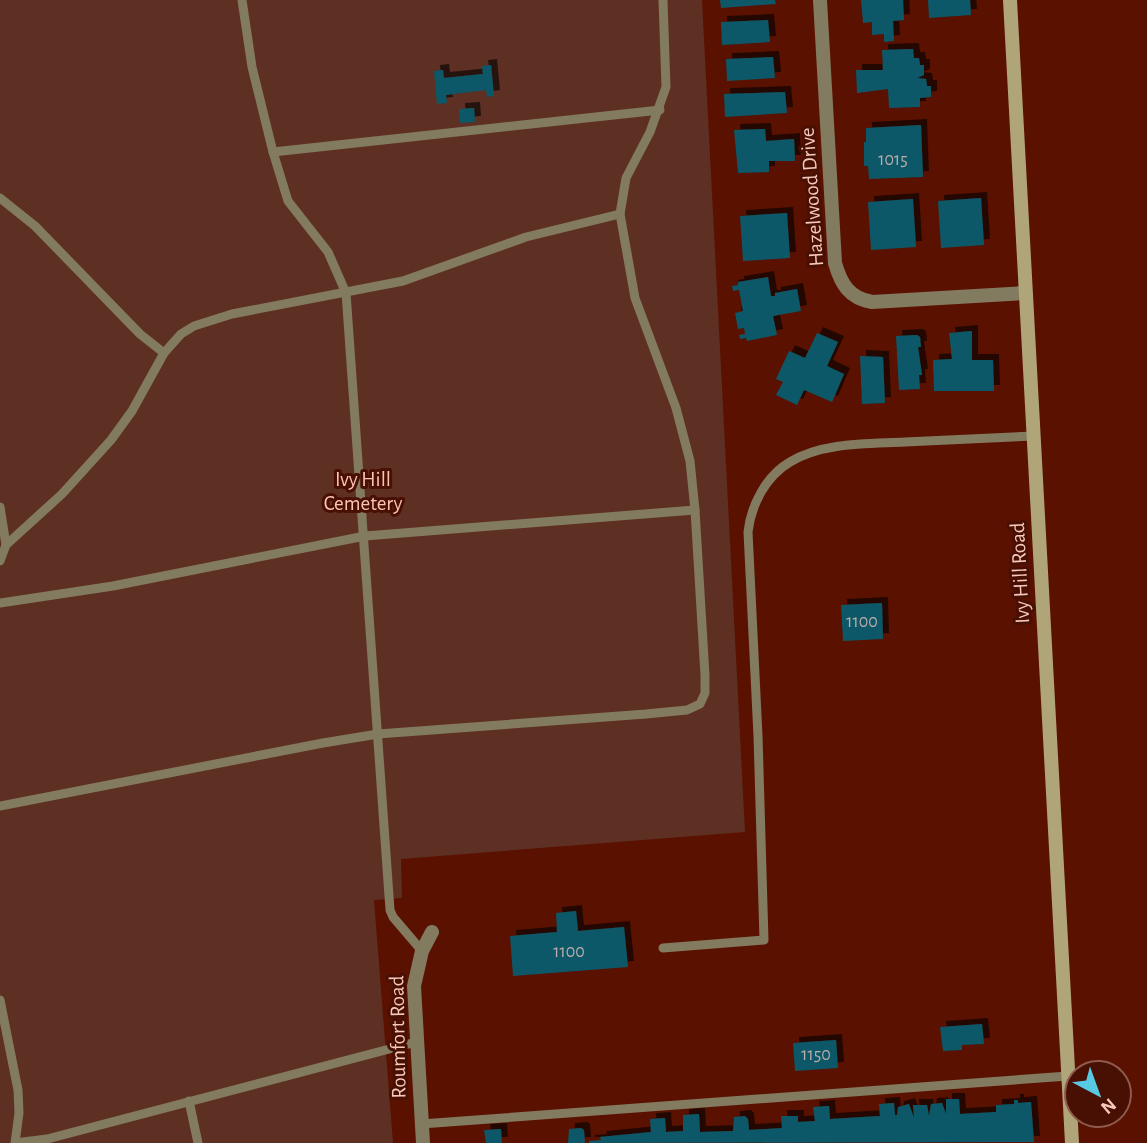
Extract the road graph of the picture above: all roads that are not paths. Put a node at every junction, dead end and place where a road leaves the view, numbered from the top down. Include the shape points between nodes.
1 (242, 0) edge
2 (663, 0) edge
3 (820, 0) edge
4 (1010, 0) edge
5 (660, 110) junction
6 (273, 152) junction
7 (0, 198) edge
8 (620, 214) junction
9 (346, 293) junction
10 (1025, 293) junction
11 (164, 353) junction
12 (1033, 436) junction
13 (0, 507) edge
14 (695, 510) junction
15 (365, 536) junction
16 (6, 545) junction
17 (0, 561) edge
18 (0, 603) edge
19 (378, 734) junction
20 (0, 806) edge
21 (432, 932) dead end
22 (663, 948) dead end
23 (422, 951) junction
24 (0, 1002) edge
25 (416, 1042) junction
26 (1067, 1059) edge
27 (1063, 1076) edge
28 (189, 1101) junction
29 (421, 1124) junction
30 (198, 1143) edge
31 (423, 1143) edge

1 - 6 lane via 252,67
2 - 5 lane via 666,86
3 - 10 street, Hazelwood Drive via 835,263 848,292 872,302
4 - 10 street, Ivy Hill Road
5 - 6 lane
5 - 8 lane via 626,178
6 - 9 lane via 288,201 328,252
7 - 11 lane via 35,226
8 - 9 lane via 526,237 402,281
8 - 14 lane via 635,298 684,436
9 - 11 lane via 232,314 194,326
9 - 15 lane
10 - 12 street, Ivy Hill Road
11 - 16 lane via 111,440 62,494
12 - 22 lane via 811,452 790,462 764,487 749,517 748,532 764,940
12 - 26 street, Ivy Hill Road
13 - 16 lane
14 - 15 lane
14 - 19 lane via 705,693 700,704 687,710 646,714
15 - 18 lane via 113,586
15 - 19 lane
16 - 17 lane
19 - 20 lane
19 - 23 lane via 390,910
21 - 23 street, Roumfort Road
23 - 25 street, Roumfort Road via 414,986
24 - 28 lane via 18,1090 15,1143 47,1139
25 - 28 lane
25 - 29 street, Roumfort Road
27 - 29 lane
28 - 30 lane
29 - 31 street, Roumfort Road

